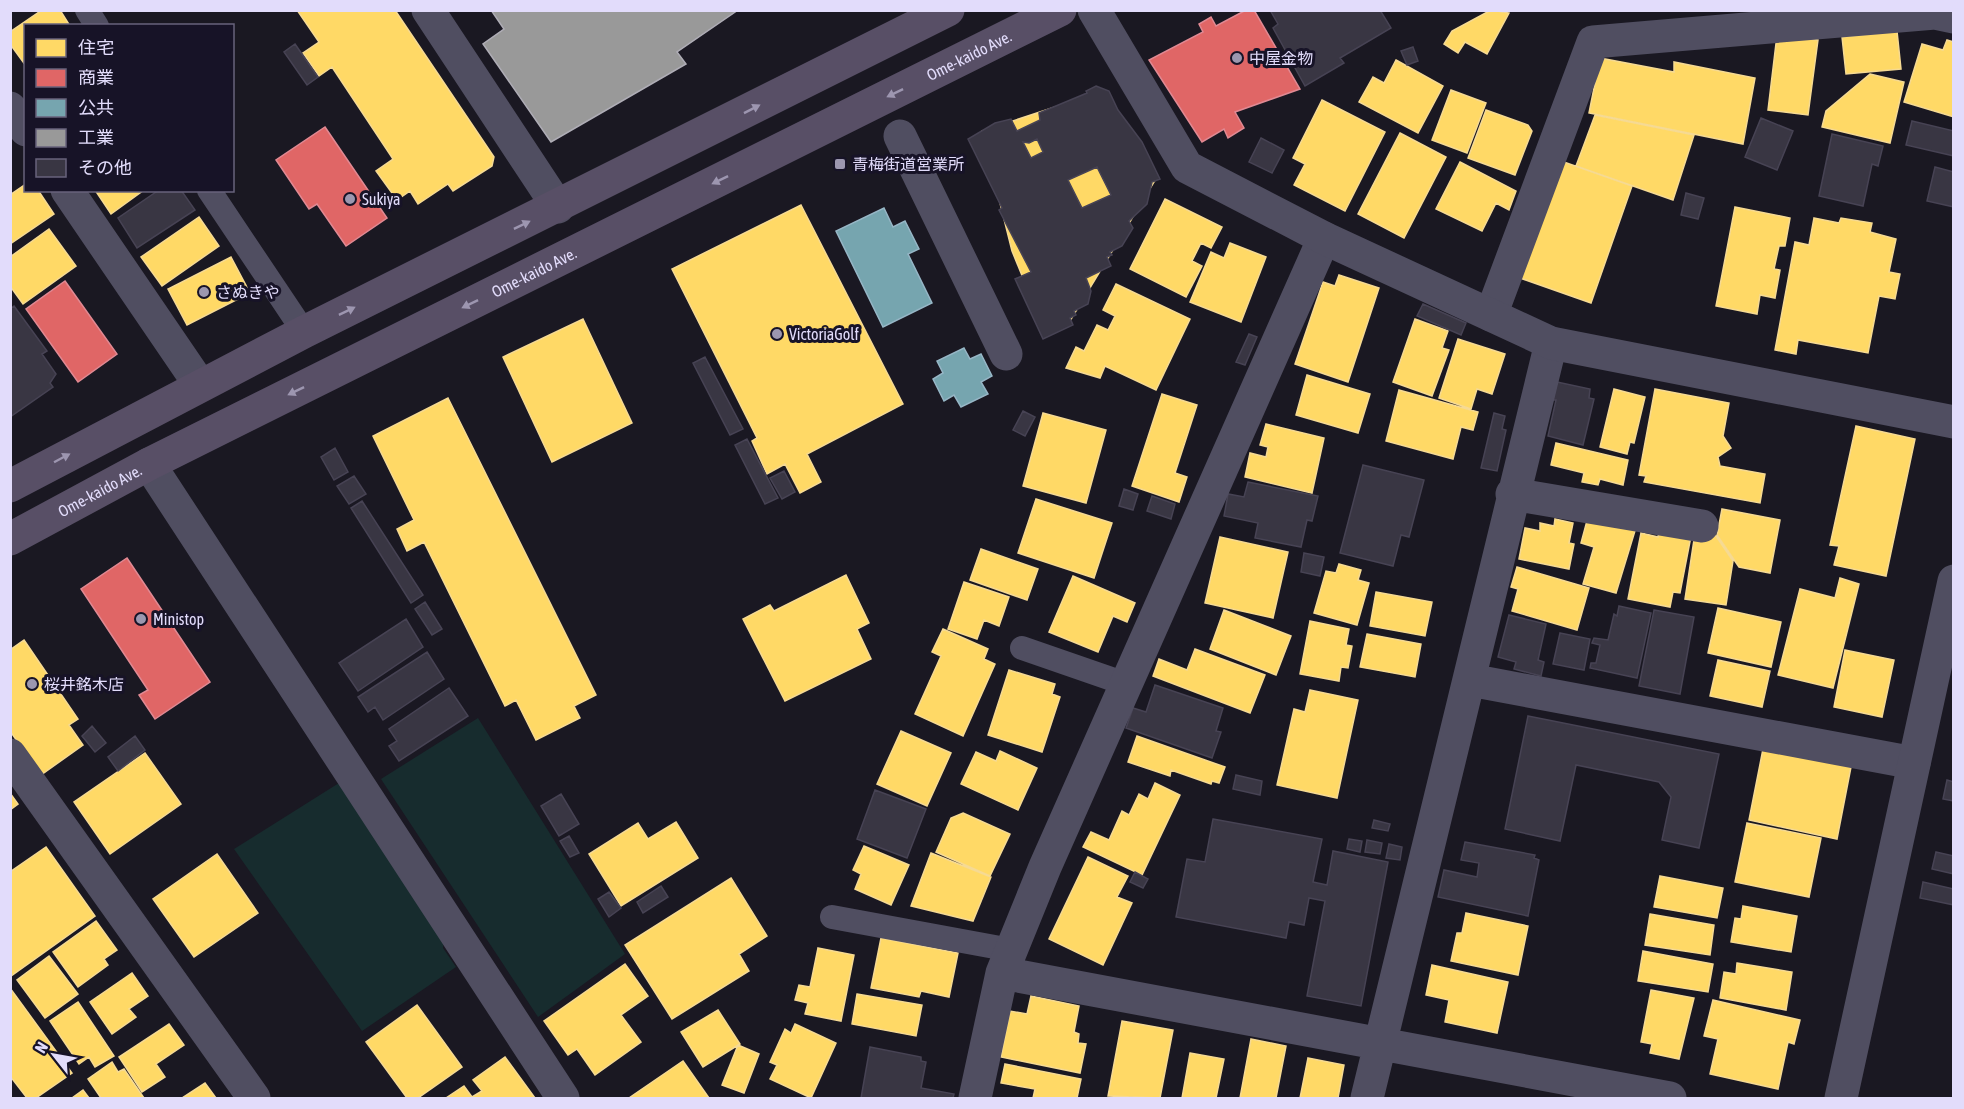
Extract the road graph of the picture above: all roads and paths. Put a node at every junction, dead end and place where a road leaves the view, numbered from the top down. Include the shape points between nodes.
1 (87, 10) edge
2 (428, 10) edge
3 (948, 10) edge
4 (1060, 10) edge
5 (1094, 10) edge
6 (1953, 17) edge
7 (96, 24) edge
8 (10, 108) edge
9 (24, 127) edge
10 (900, 136) dead end
11 (68, 192) edge
12 (210, 192) edge
13 (558, 207) junction
14 (1324, 238) junction
15 (1491, 315) junction
16 (304, 332) junction
17 (1551, 343) junction
18 (1006, 354) dead end
19 (200, 385) junction
20 (1953, 422) edge
21 (150, 464) junction
22 (10, 486) edge
23 (1512, 494) junction
24 (1702, 526) dead end
25 (10, 539) edge
26 (1953, 581) edge
27 (1022, 648) dead end
28 (1470, 680) junction
29 (1126, 684) junction
30 (10, 755) edge
31 (1914, 763) junction
32 (832, 917) dead end
33 (1007, 962) junction
34 (1379, 1044) junction
35 (254, 1098) edge
36 (563, 1098) edge
37 (975, 1098) edge
38 (1367, 1098) edge
39 (1670, 1098) edge
40 (1841, 1098) edge

1 - 7 lane
2 - 13 street
13 -> 3 main road
4 -> 21 main road, Ome-kaido Ave.
5 - 14 street via 1187,167
6 - 15 street via 1935,13 1593,42
8 - 9 street
10 - 18 street
11 - 19 street
12 - 16 lane
16 -> 13 main road
14 - 15 street
14 - 29 street
15 - 17 street
16 - 19 main road
17 - 20 street
17 - 23 street
22 -> 19 main road
21 - 25 main road, Ome-kaido Ave.
21 - 36 street
23 - 24 street
23 - 28 street
26 - 31 street
27 - 29 lane
28 - 31 street
28 - 34 street
29 - 33 street
30 - 35 street
31 - 40 street
32 - 33 lane
33 - 34 street
33 - 37 street
34 - 38 street
34 - 39 street

